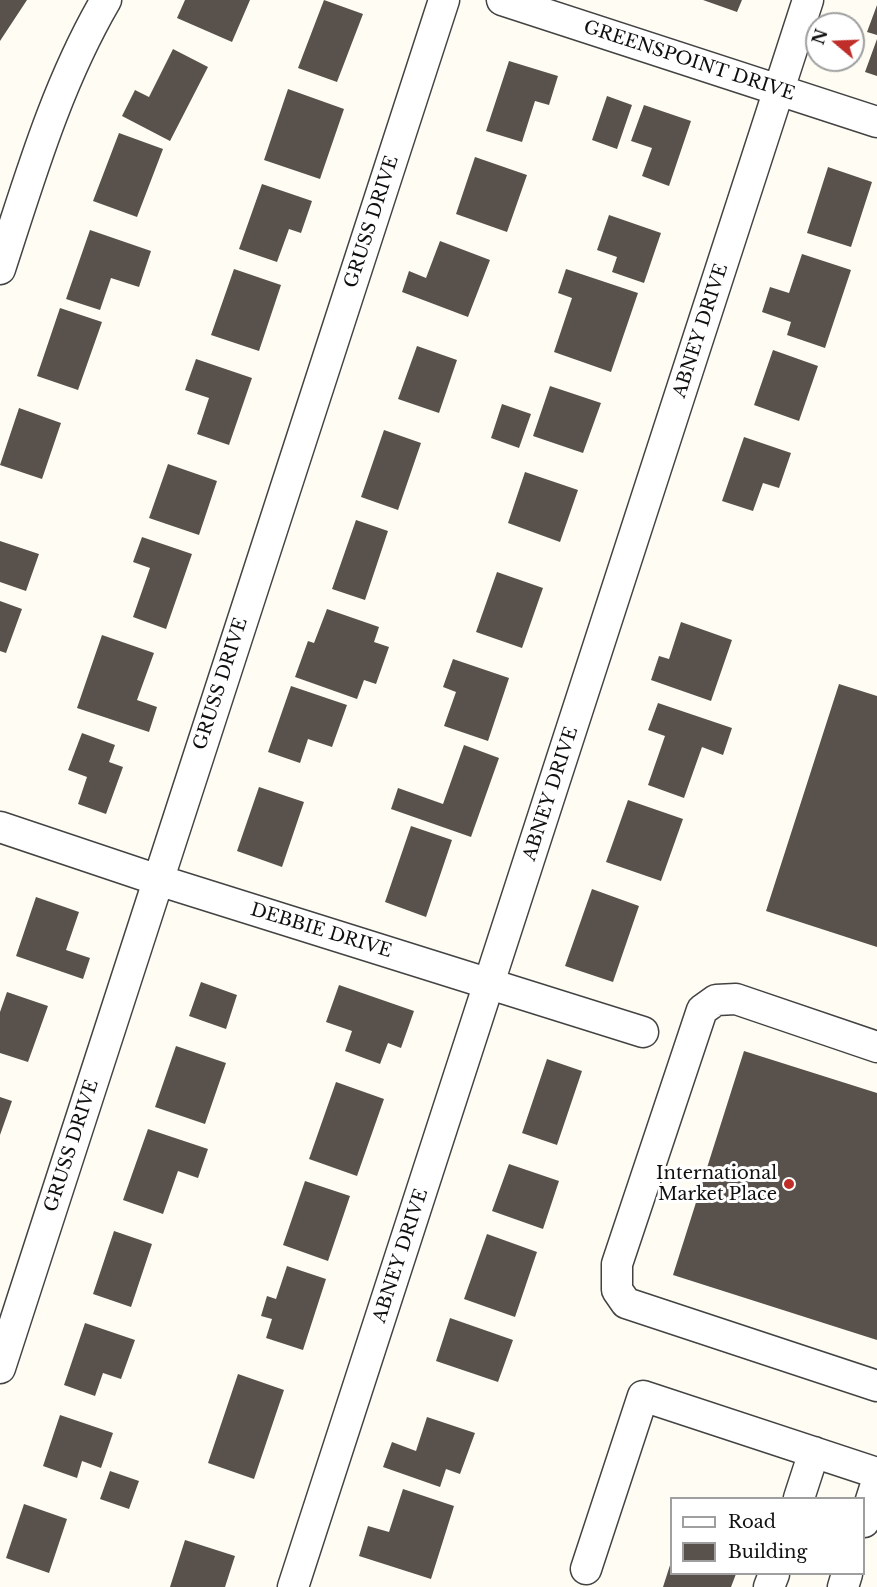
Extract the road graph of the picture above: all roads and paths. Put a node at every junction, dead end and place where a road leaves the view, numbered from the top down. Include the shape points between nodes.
1 (106, 0) edge
2 (444, 0) edge
3 (502, 0) edge
4 (808, 0) edge
5 (779, 90) junction
6 (877, 122) edge
7 (0, 269) edge
8 (0, 827) edge
9 (158, 880) junction
10 (490, 984) junction
11 (643, 1032) dead end
12 (877, 1047) edge
13 (0, 1368) edge
14 (877, 1386) edge
15 (814, 1452) junction
16 (877, 1473) edge
17 (877, 1481) edge
18 (799, 1497) edge
19 (865, 1519) edge
20 (586, 1569) dead end
21 (293, 1587) edge

1 - 7 street via 51,117
2 - 9 street, GRUSS DRIVE
3 - 5 street, GREENSPOINT DRIVE
4 - 5 street, ABNEY DRIVE
5 - 6 street, GREENSPOINT DRIVE
5 - 10 street, ABNEY DRIVE
8 - 9 street, DEBBIE DRIVE
9 - 10 street, DEBBIE DRIVE
9 - 13 street, GRUSS DRIVE
10 - 11 street, DEBBIE DRIVE
10 - 21 street, ABNEY DRIVE
12 - 14 street via 736,999 717,1000 702,1010 617,1264 617,1290 626,1303
15 - 16 street
15 - 18 street
15 - 20 street via 643,1396
17 - 19 street

